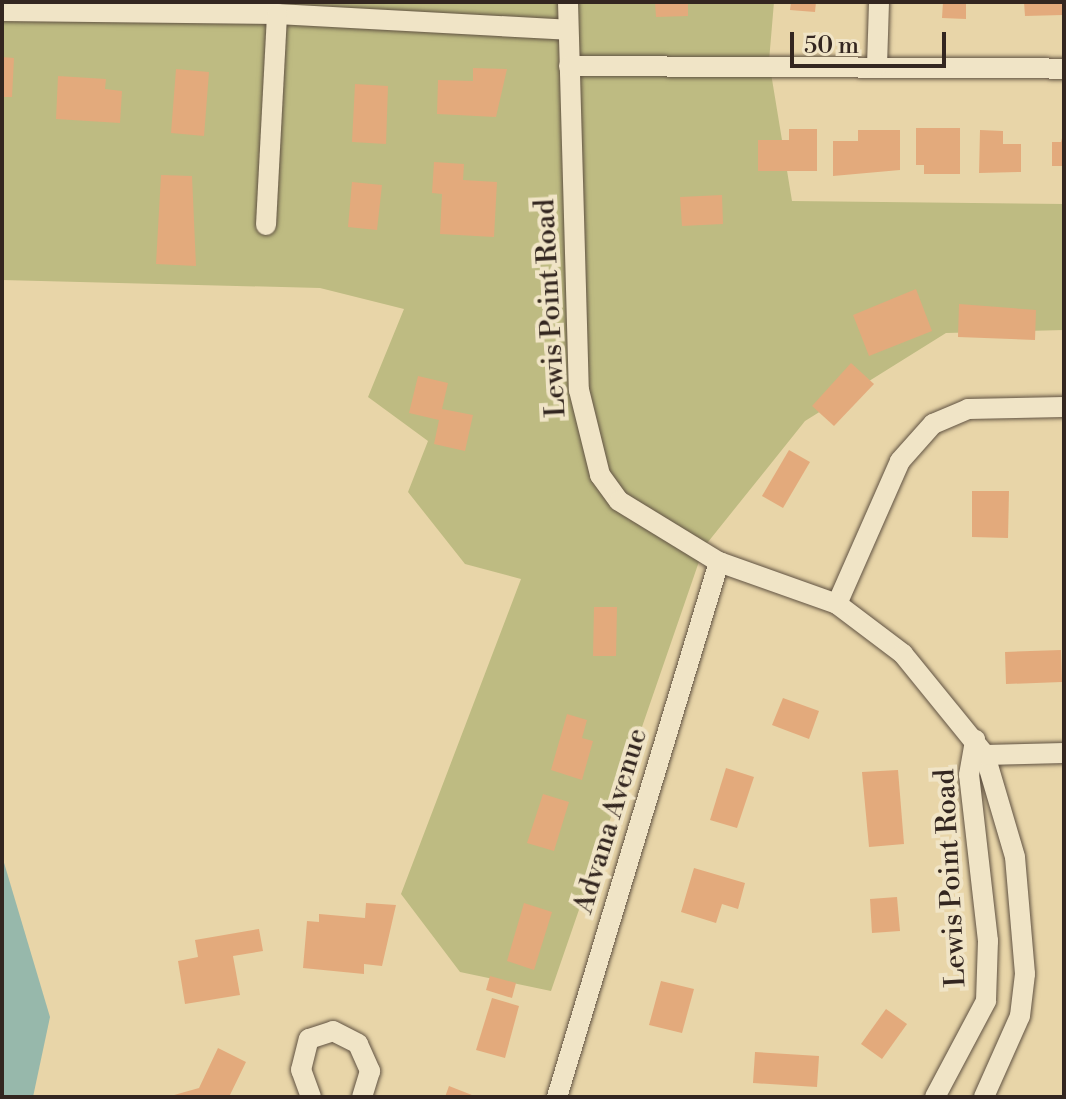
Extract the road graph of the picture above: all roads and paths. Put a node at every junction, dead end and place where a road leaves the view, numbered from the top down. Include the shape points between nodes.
1 (568, 2) edge
2 (879, 2) edge
3 (2, 11) edge
4 (277, 14) junction
5 (568, 30) junction
6 (569, 66) junction
7 (877, 66) junction
8 (1064, 69) edge
9 (266, 225) dead end
10 (1064, 407) edge
11 (719, 562) junction
12 (837, 604) junction
13 (980, 748) junction
14 (1064, 753) edge
15 (311, 1097) edge
16 (362, 1097) edge
17 (557, 1097) edge
18 (935, 1097) edge
19 (984, 1097) edge

1 - 5 street, Lewis Point Road
2 - 7 street
3 - 4 street
4 - 5 street
4 - 9 street
5 - 6 street, Lewis Point Road
6 - 7 street
6 - 11 street, Lewis Point Road via 579,390 596,461 619,501
7 - 8 street
10 - 12 street via 968,409 933,424 900,461
11 - 12 street, Lewis Point Road
11 - 17 street, Advana Avenue
12 - 13 street, Lewis Point Road via 903,654
13 - 14 street
13 - 18 street, Lewis Point Road via 969,775 988,941 986,1001
13 - 19 street, Lewis Point Road via 1015,857 1025,974 1020,1016
15 - 16 street via 301,1070 309,1039 333,1031 358,1044 364,1057 370,1071

